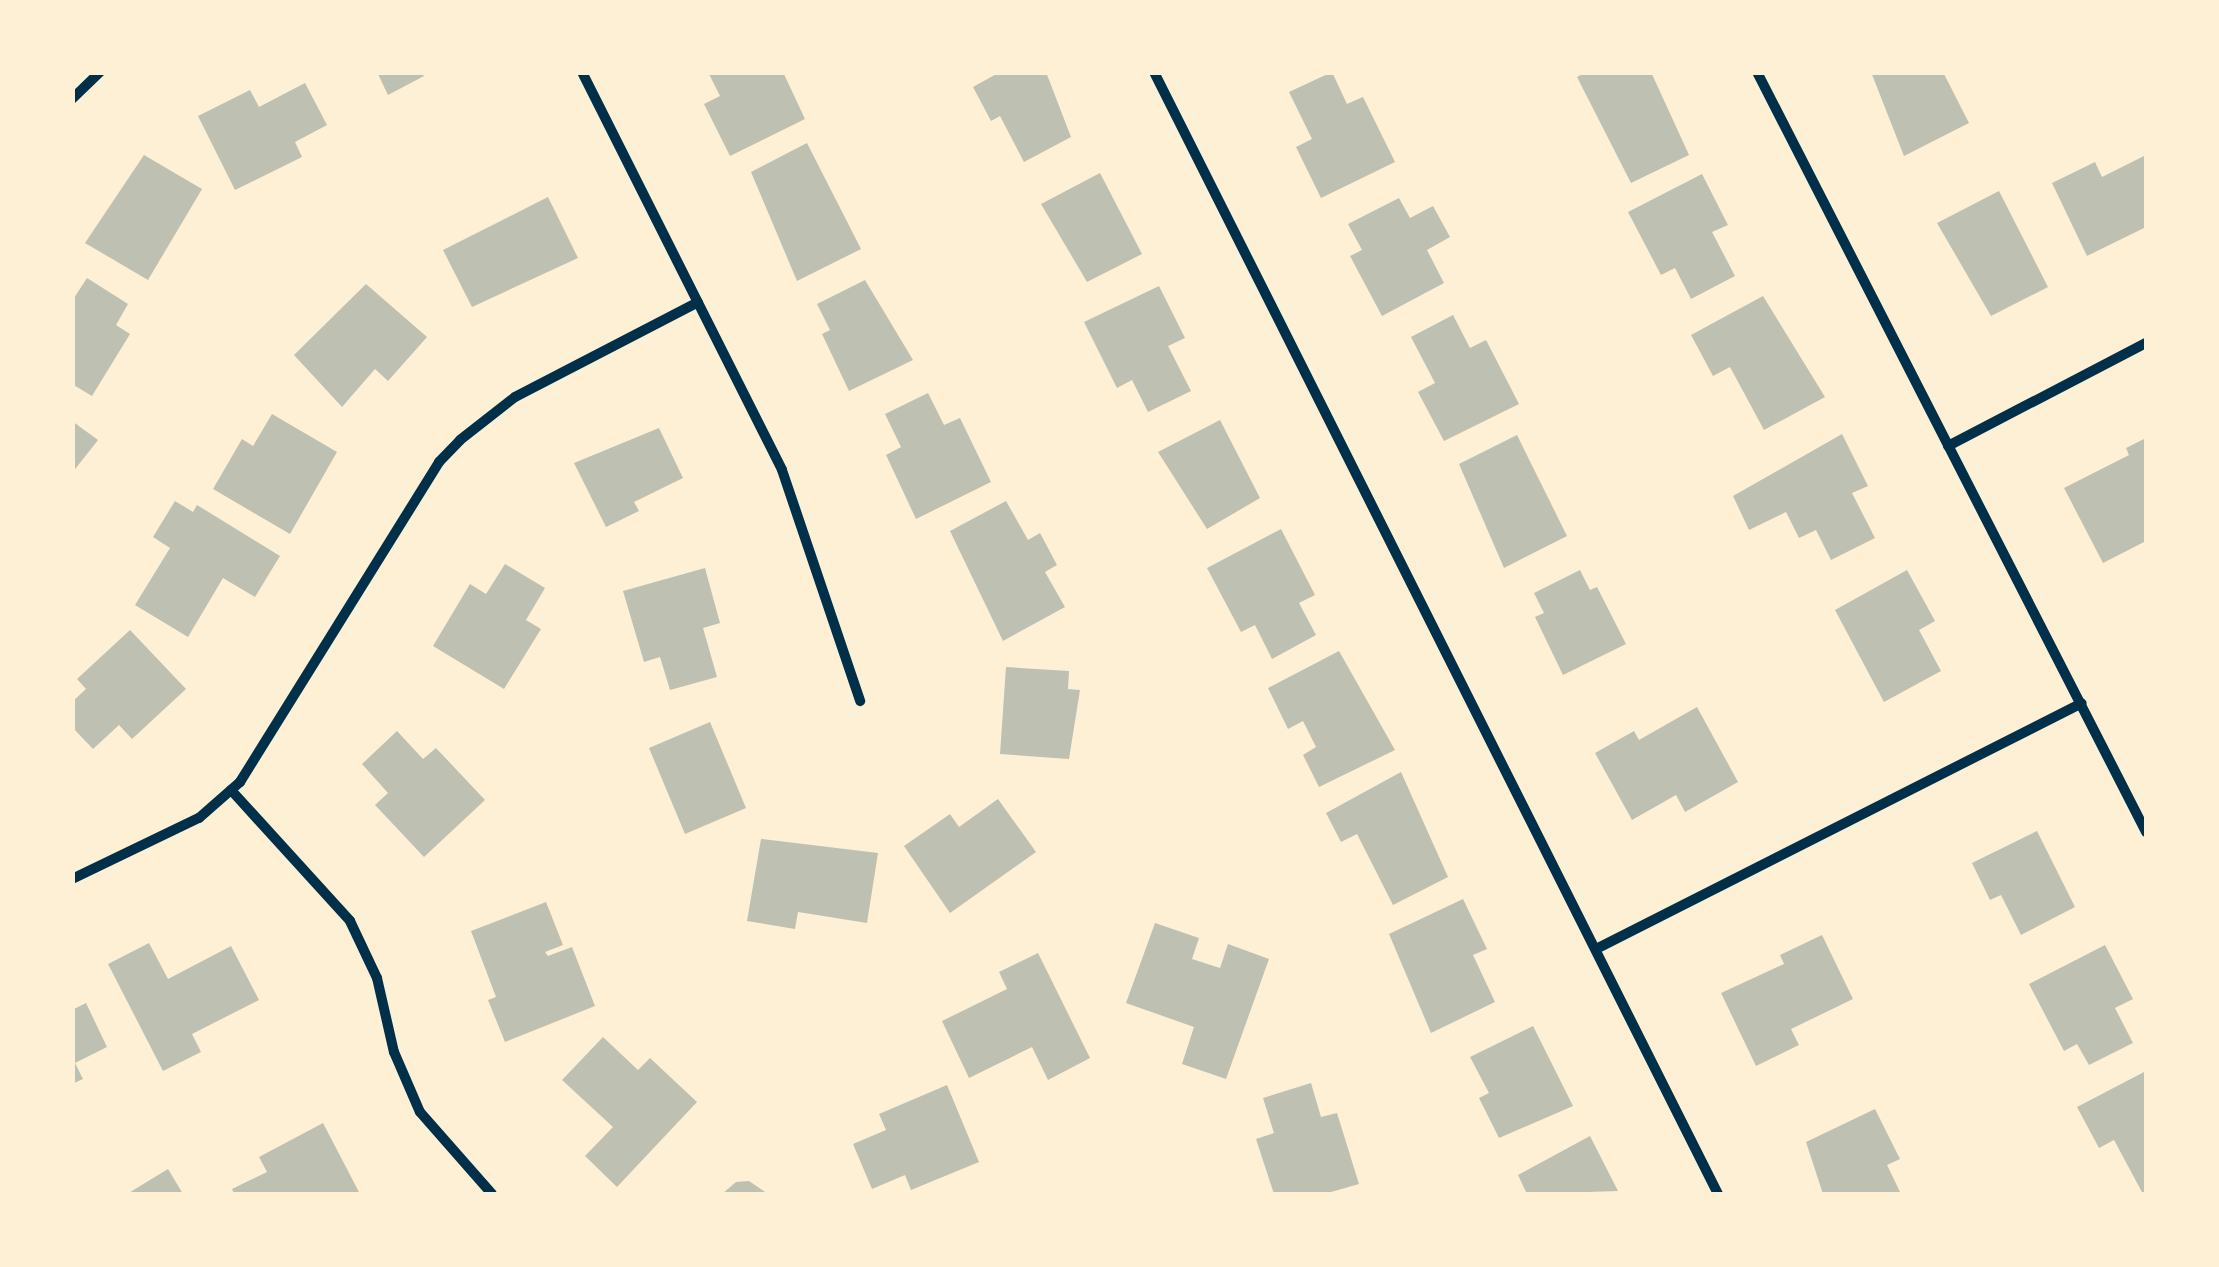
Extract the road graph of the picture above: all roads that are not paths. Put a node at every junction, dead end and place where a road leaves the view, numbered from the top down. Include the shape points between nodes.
1 (100, 72) edge
2 (582, 72) edge
3 (1154, 72) edge
4 (1757, 72) edge
5 (72, 100) edge
6 (698, 302) junction
7 (2146, 343) edge
8 (1948, 446) junction
9 (860, 701) dead end
10 (2082, 704) junction
11 (230, 790) junction
12 (2146, 832) edge
13 (72, 879) edge
14 (1598, 948) junction
15 (492, 1194) edge
16 (1718, 1194) edge

1 - 5 street
2 - 6 street
3 - 14 street
4 - 8 street
6 - 9 street via 797,506
6 - 11 street via 515,398 460,440 439,462 258,756
7 - 8 street
8 - 10 street
10 - 12 street
10 - 14 street
11 - 13 street via 199,818
11 - 15 street via 350,921 377,978 394,1052 420,1112
14 - 16 street

